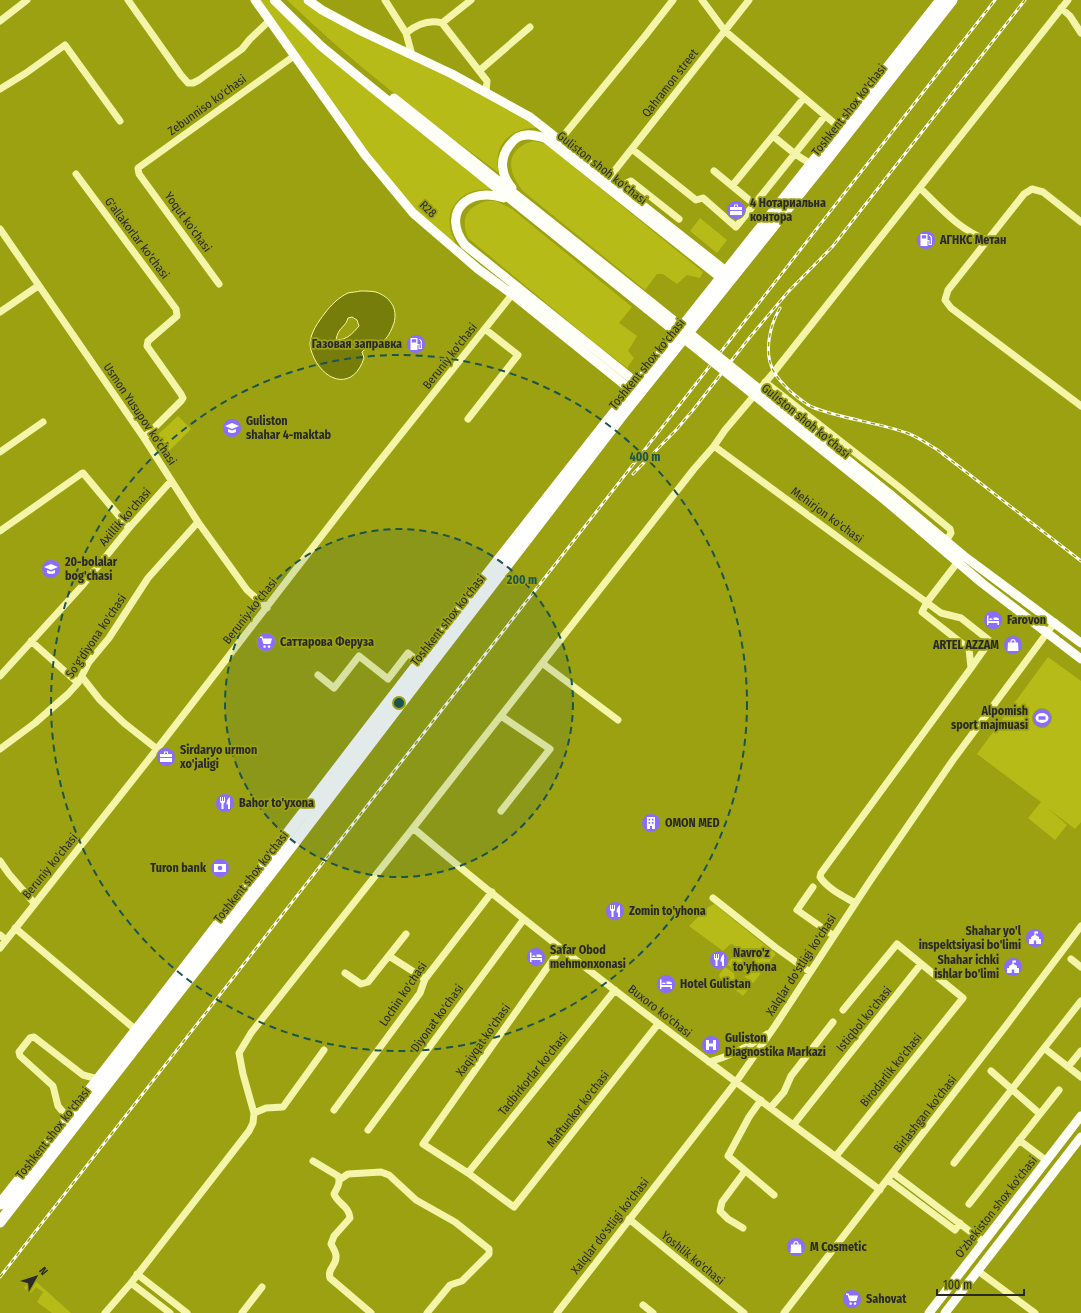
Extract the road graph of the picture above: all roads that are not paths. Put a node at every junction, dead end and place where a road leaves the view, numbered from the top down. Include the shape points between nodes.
1 (27, 0) edge
2 (128, 0) edge
3 (255, 0) edge
4 (274, 0) edge
5 (282, 0) edge
6 (308, 0) edge
7 (385, 0) edge
8 (470, 0) edge
9 (673, 0) edge
10 (702, 0) edge
11 (749, 0) edge
12 (941, 0) edge
13 (952, 0) edge
14 (1068, 0) edge
15 (1061, 8) junction
16 (0, 21) edge
17 (269, 21) junction
18 (442, 24) junction
19 (530, 27) dead end
20 (725, 31) junction
21 (406, 33) junction
22 (1081, 33) edge
23 (412, 55) junction
24 (294, 56) junction
25 (479, 70) junction
26 (0, 89) edge
27 (486, 92) junction
28 (804, 98) junction
29 (825, 116) junction
30 (120, 121) dead end
31 (840, 128) junction
32 (773, 136) junction
33 (560, 140) junction
34 (632, 149) junction
35 (794, 154) junction
36 (824, 156) junction
37 (811, 164) junction
38 (714, 171) dead end
39 (76, 174) dead end
40 (139, 174) joint
41 (608, 179) junction
42 (732, 186) junction
43 (618, 187) junction
44 (920, 188) junction
45 (517, 200) junction
46 (655, 200) junction
47 (754, 204) junction
48 (649, 211) junction
49 (679, 219) dead end
50 (1081, 222) edge
51 (0, 229) edge
52 (988, 240) junction
53 (727, 278) junction
54 (219, 284) dead end
55 (38, 286) junction
56 (515, 291) junction
57 (0, 312) edge
58 (485, 329) junction
59 (766, 382) junction
60 (634, 387) junction
61 (1081, 406) edge
62 (468, 419) dead end
63 (43, 422) dead end
64 (144, 438) junction
65 (714, 446) junction
66 (0, 452) edge
67 (171, 481) junction
68 (888, 498) junction
69 (548, 504) junction
70 (198, 522) junction
71 (129, 528) junction
72 (0, 531) edge
73 (942, 538) junction
74 (957, 563) junction
75 (927, 602) junction
76 (267, 608) junction
77 (1054, 622) junction
78 (1047, 632) junction
79 (31, 641) junction
80 (1081, 643) edge
81 (1081, 659) edge
82 (419, 662) junction
83 (542, 663) junction
84 (971, 668) junction
85 (318, 675) dead end
86 (0, 676) edge
87 (80, 680) junction
88 (501, 716) junction
89 (618, 720) dead end
90 (0, 748) edge
91 (157, 749) junction
92 (500, 811) dead end
93 (413, 828) junction
94 (0, 861) edge
95 (813, 887) dead end
96 (492, 892) junction
97 (713, 898) dead end
98 (855, 903) junction
99 (34, 904) junction
100 (524, 919) junction
101 (1081, 926) edge
102 (15, 928) junction
103 (0, 934) edge
104 (406, 934) dead end
105 (834, 936) junction
106 (6, 940) junction
107 (0, 948) edge
108 (561, 948) junction
109 (389, 956) junction
110 (1071, 959) dead end
111 (921, 964) junction
112 (1081, 967) edge
113 (810, 972) junction
114 (345, 973) dead end
115 (424, 979) junction
116 (615, 990) junction
117 (1081, 1001) edge
118 (843, 1010) dead end
119 (833, 1022) dead end
120 (658, 1024) junction
121 (136, 1030) junction
122 (772, 1030) junction
123 (1044, 1048) junction
124 (324, 1050) dead end
125 (1081, 1051) edge
126 (709, 1062) junction
127 (1068, 1067) junction
128 (991, 1071) dead end
129 (1081, 1077) edge
130 (98, 1079) junction
131 (736, 1082) junction
132 (1011, 1089) junction
133 (1059, 1090) dead end
134 (761, 1100) junction
135 (771, 1107) junction
136 (334, 1110) dead end
137 (254, 1113) junction
138 (1040, 1114) junction
139 (1081, 1116) edge
140 (68, 1118) junction
141 (794, 1124) junction
142 (368, 1130) dead end
143 (1081, 1137) edge
144 (1019, 1140) junction
145 (836, 1156) junction
146 (313, 1160) dead end
147 (1047, 1161) junction
148 (954, 1163) dead end
149 (745, 1171) junction
150 (468, 1173) junction
151 (893, 1173) junction
152 (340, 1180) junction
153 (888, 1180) junction
154 (880, 1190) junction
155 (774, 1195) dead end
156 (0, 1204) edge
157 (969, 1204) dead end
158 (629, 1219) junction
159 (0, 1222) edge
160 (960, 1223) junction
161 (743, 1228) dead end
162 (984, 1242) junction
163 (978, 1271) junction
164 (137, 1274) junction
165 (130, 1283) junction
166 (262, 1287) dead end
167 (643, 1305) dead end
168 (1027, 1311) edge
169 (105, 1313) edge
170 (170, 1313) edge
171 (187, 1313) edge
172 (242, 1313) edge
173 (371, 1313) edge
174 (427, 1313) edge
175 (557, 1313) edge
176 (653, 1313) edge
177 (744, 1313) edge
178 (784, 1313) edge
179 (929, 1313) edge
180 (945, 1313) edge
181 (1035, 1313) edge

1 - 16 street
2 - 17 street via 188,83 199,80 242,49
3 - 17 main road, R28
4 - 45 main road, Guliston shoh ko'chasi via 326,50
5 - 45 main road, Guliston shoh ko'chasi via 374,83
6 - 23 main road via 361,31
7 - 21 street
8 - 18 street
9 - 33 street
10 - 20 street
11 - 20 street, Qahramon street
12 - 31 highway, Toshkent shox ko'chasi
13 - 36 highway, Toshkent shox ko'chasi
14 - 15 street
15 - 22 street via 1070,16
15 - 44 street
17 - 24 main road, R28
18 - 21 street via 424,23
18 - 25 street
19 - 25 street
20 - 28 street
20 - 34 street, Qahramon street
21 - 23 street
23 - 27 main road
24 - 40 street, Zebunniso ko'chasi via 139,167
24 - 56 main road, R28 via 365,155 413,213 478,269
25 - 27 street via 487,81
26 - 30 street via 65,44
27 - 33 main road via 530,117
28 - 29 street
28 - 32 street
29 - 31 street
29 - 35 street
31 - 36 highway, Toshkent shox ko'chasi
32 - 35 street
32 - 42 street
33 - 41 main road
34 - 41 street, Qahramon street
34 - 47 street via 696,200 703,198 736,227
35 - 37 street
35 - 47 street
36 - 37 highway, Toshkent shox ko'chasi
36 - 53 highway, Toshkent shox ko'chasi
37 - 53 highway, Toshkent shox ko'chasi
38 - 42 street
39 - 64 street, G'allakorlar ko'chasi via 176,309 177,316 148,341 147,346 182,394 182,398
40 - 54 street, Yoqut ko'chasi
41 - 43 main road
42 - 47 street
43 - 46 street via 631,182
43 - 48 main road
44 - 52 street via 959,225
44 - 59 street
45 - 53 main road, Guliston shoh ko'chasi via 504,174 502,163 505,152 512,142 521,136 530,134 546,138
45 - 56 main road, Guliston shoh ko'chasi via 495,195 474,196 461,205 456,220 458,233 465,245
45 - 68 main road, Guliston shoh ko'chasi, bridge
46 - 48 street
46 - 49 street
48 - 53 main road
50 - 52 street via 1043,192 1032,189 1024,194
51 - 55 street, Usmon Yusupov ko'chasi
52 - 61 street via 948,290 944,300 951,308
53 - 60 highway, Toshkent shox ko'chasi
53 - 69 highway, Toshkent shox ko'chasi via 623,414
55 - 57 street
55 - 64 street, Usmon Yusupov ko'chasi
56 - 58 street, Beruniy ko'chasi
56 - 60 main road, R28
58 - 62 street via 518,355
58 - 76 street, Beruniy ko'chasi
59 - 65 street
59 - 73 street via 950,529 951,536
60 - 69 highway, Toshkent shox ko'chasi
63 - 66 street
64 - 67 street, Usmon Yusupov ko'chasi
65 - 75 street, Mehirjon ko'chasi
65 - 83 street
67 - 70 street, Usmon Yusupov ko'chasi
67 - 71 street, Axillik ko'chasi
68 - 73 main road, Guliston shoh ko'chasi
68 - 74 main road, Guliston shoh ko'chasi
69 - 82 highway, Toshkent shox ko'chasi
69 - 159 highway, Toshkent shox ko'chasi via 288,851
70 - 76 street, Usmon Yusupov ko'chasi via 247,590
70 - 87 street, So'g'diyona ko'chasi via 148,578
71 - 72 street via 83,473
71 - 79 street, Axillik ko'chasi via 81,587
73 - 77 main road, Guliston shoh ko'chasi
74 - 75 street
74 - 78 main road, Guliston shoh ko'chasi
75 - 84 street via 922,612 969,649
75 - 84 street, Mehirjon ko'chasi via 940,613 961,618 990,641
76 - 91 street, Beruniy ko'chasi
77 - 78 street, Xalqlar do'stligi ko'chasi
77 - 80 main road, Guliston shoh ko'chasi
78 - 81 main road, Guliston shoh ko'chasi
78 - 98 street, Xalqlar do'stligi ko'chasi via 953,760
79 - 86 street, Axillik ko'chasi
79 - 87 street
82 - 85 street via 408,653 388,679 359,656 334,688
82 - 121 highway, Toshkent shox ko'chasi
83 - 88 street
83 - 89 street
84 - 98 street via 820,877 839,894
87 - 90 street, So'g'diyona ko'chasi via 35,723
87 - 91 street via 124,723
88 - 92 street via 550,749
88 - 93 street
91 - 99 street, Beruniy ko'chasi
93 - 96 street, Buxoro ko'chasi
93 - 137 street via 251,1033 239,1053
94 - 99 street
95 - 105 street via 797,910
96 - 100 street, Buxoro ko'chasi
96 - 115 street, Lochin ko'chasi
97 - 113 street
98 - 105 street, Xalqlar do'stligi ko'chasi
99 - 102 street, Beruniy ko'chasi
100 - 108 street, Buxoro ko'chasi
100 - 142 street, Diyonat ko'chasi
101 - 151 street, Birlashgan ko'chasi
102 - 106 street, Beruniy ko'chasi
102 - 121 street
103 - 106 street
104 - 109 street
105 - 113 street, Xalqlar do'stligi ko'chasi
106 - 107 street, Beruniy ko'chasi
108 - 116 street, Buxoro ko'chasi
108 - 150 street, Xaqiyqat ko'chasi via 423,1144
109 - 114 street via 368,982 362,984
109 - 115 street
110 - 112 street
111 - 118 street via 897,944
111 - 141 street, Istiqbol ko'chasi
111 - 145 street, Birodarlik ko'chasi via 963,998
113 - 122 street, Xalqlar do'stligi ko'chasi
115 - 136 street, Lochin ko'chasi via 420,993
116 - 120 street, Buxoro ko'chasi
116 - 150 street, Tadbirkorlar ko'chasi
117 - 123 street
119 - 135 street via 791,1076 784,1092
120 - 126 street, Buxoro ko'chasi
120 - 150 street, Maftunkor ko'chasi via 514,1207
121 - 130 highway, Toshkent shox ko'chasi
122 - 126 street via 754,1043
122 - 131 street, Xalqlar do'stligi ko'chasi
123 - 127 street
123 - 132 street
124 - 137 street via 283,1107 266,1108
125 - 127 street
126 - 131 street, Buxoro ko'chasi
127 - 129 street
128 - 132 street
130 - 140 highway, Toshkent shox ko'chasi
130 - 140 street via 83,1075 34,1037 30,1038 19,1052 20,1056 52,1086 58,1106
131 - 134 street, Buxoro ko'chasi
131 - 158 street, Xalqlar do'stligi ko'chasi
132 - 138 street
132 - 148 street
133 - 138 street
134 - 135 street, Buxoro ko'chasi
134 - 149 street via 728,1156
135 - 141 street, Buxoro ko'chasi
137 - 164 street via 249,1131
138 - 144 street
139 - 147 main road, O'zbekiston shox ko'chasi
140 - 156 highway, Toshkent shox ko'chasi
141 - 145 street, Buxoro ko'chasi
143 - 163 main road, O'zbekiston shox ko'chasi
144 - 147 street
144 - 157 street
145 - 154 street, Buxoro ko'chasi
146 - 152 street via 338,1176
147 - 162 main road, O'zbekiston shox ko'chasi
149 - 155 street
149 - 161 street via 722,1202 720,1211
151 - 153 street, Birlashgan ko'chasi
151 - 160 street
152 - 173 street via 334,1194 350,1212 350,1218 334,1236 331,1244 337,1255 336,1262 329,1270 330,1278
152 - 174 street via 348,1174 381,1172 389,1175 416,1200 455,1222 489,1249 489,1254 462,1281 450,1285
153 - 154 street, Birlashgan ko'chasi
153 - 160 street via 955,1230
154 - 178 street, Birlashgan ko'chasi
158 - 175 street, Xalqlar do'stligi ko'chasi
158 - 177 street, Yoshlik ko'chasi
160 - 162 street
162 - 179 main road, O'zbekiston shox ko'chasi
163 - 168 street
163 - 180 main road, O'zbekiston shox ko'chasi
164 - 165 street
164 - 171 street
165 - 169 street
165 - 170 street
166 - 172 street
167 - 176 street
168 - 181 street

